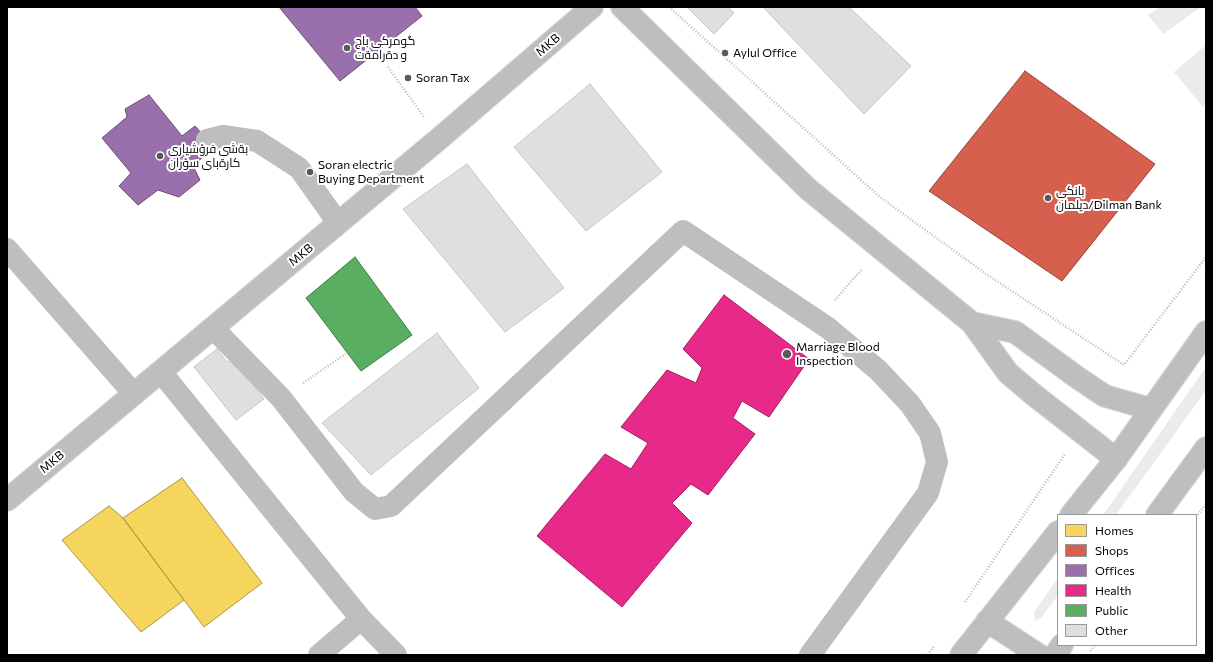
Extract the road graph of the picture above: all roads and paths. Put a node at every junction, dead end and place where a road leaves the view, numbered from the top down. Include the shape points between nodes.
1 (592, 7) edge
2 (622, 7) edge
3 (669, 7) edge
4 (388, 67) dead end
5 (440, 138) junction
6 (207, 140) dead end
7 (338, 223) junction
8 (881, 248) junction
9 (7, 249) edge
10 (1206, 257) edge
11 (817, 321) junction
12 (972, 323) junction
13 (213, 328) junction
14 (1206, 332) edge
15 (347, 353) dead end
16 (161, 372) junction
17 (134, 394) junction
18 (281, 398) junction
19 (1151, 410) junction
20 (1081, 430) junction
21 (1206, 448) edge
22 (1116, 459) junction
23 (7, 500) edge
24 (1206, 504) edge
25 (1072, 514) edge
26 (1158, 514) edge
27 (1197, 516) edge
28 (1057, 533) edge
29 (962, 606) dead end
30 (361, 619) junction
31 (987, 621) junction
32 (936, 644) dead end
33 (1061, 646) edge
34 (1094, 646) edge
35 (319, 655) edge
36 (396, 655) edge
37 (810, 655) edge
38 (928, 655) edge
39 (961, 655) edge
40 (1040, 655) edge
41 (1055, 655) edge
42 (1087, 655) edge

1 - 5 main road, MKB
2 - 8 main road via 808,188
3 - 10 path via 880,197 986,274 1124,365
4 - 5 path
5 - 7 main road, MKB
6 - 7 main road via 223,136 257,141 299,168
7 - 13 main road, MKB
8 - 11 path
8 - 12 main road
9 - 17 main road
11 - 18 main road via 683,231 391,506 376,509 354,492
11 - 37 main road via 878,370 910,404 930,433 936,462 928,493
12 - 19 main road via 1015,332 1105,396
12 - 20 main road via 1008,373
13 - 16 main road, MKB
13 - 18 main road
14 - 19 main road
15 - 18 path
16 - 17 main road, MKB
16 - 30 main road
17 - 23 main road, MKB
19 - 22 main road
20 - 22 main road
20 - 29 path
21 - 26 main road
22 - 25 main road
24 - 27 path
28 - 31 main road
30 - 35 main road
30 - 36 main road
31 - 39 main road
31 - 40 main road
32 - 38 path
33 - 41 main road
34 - 42 path

